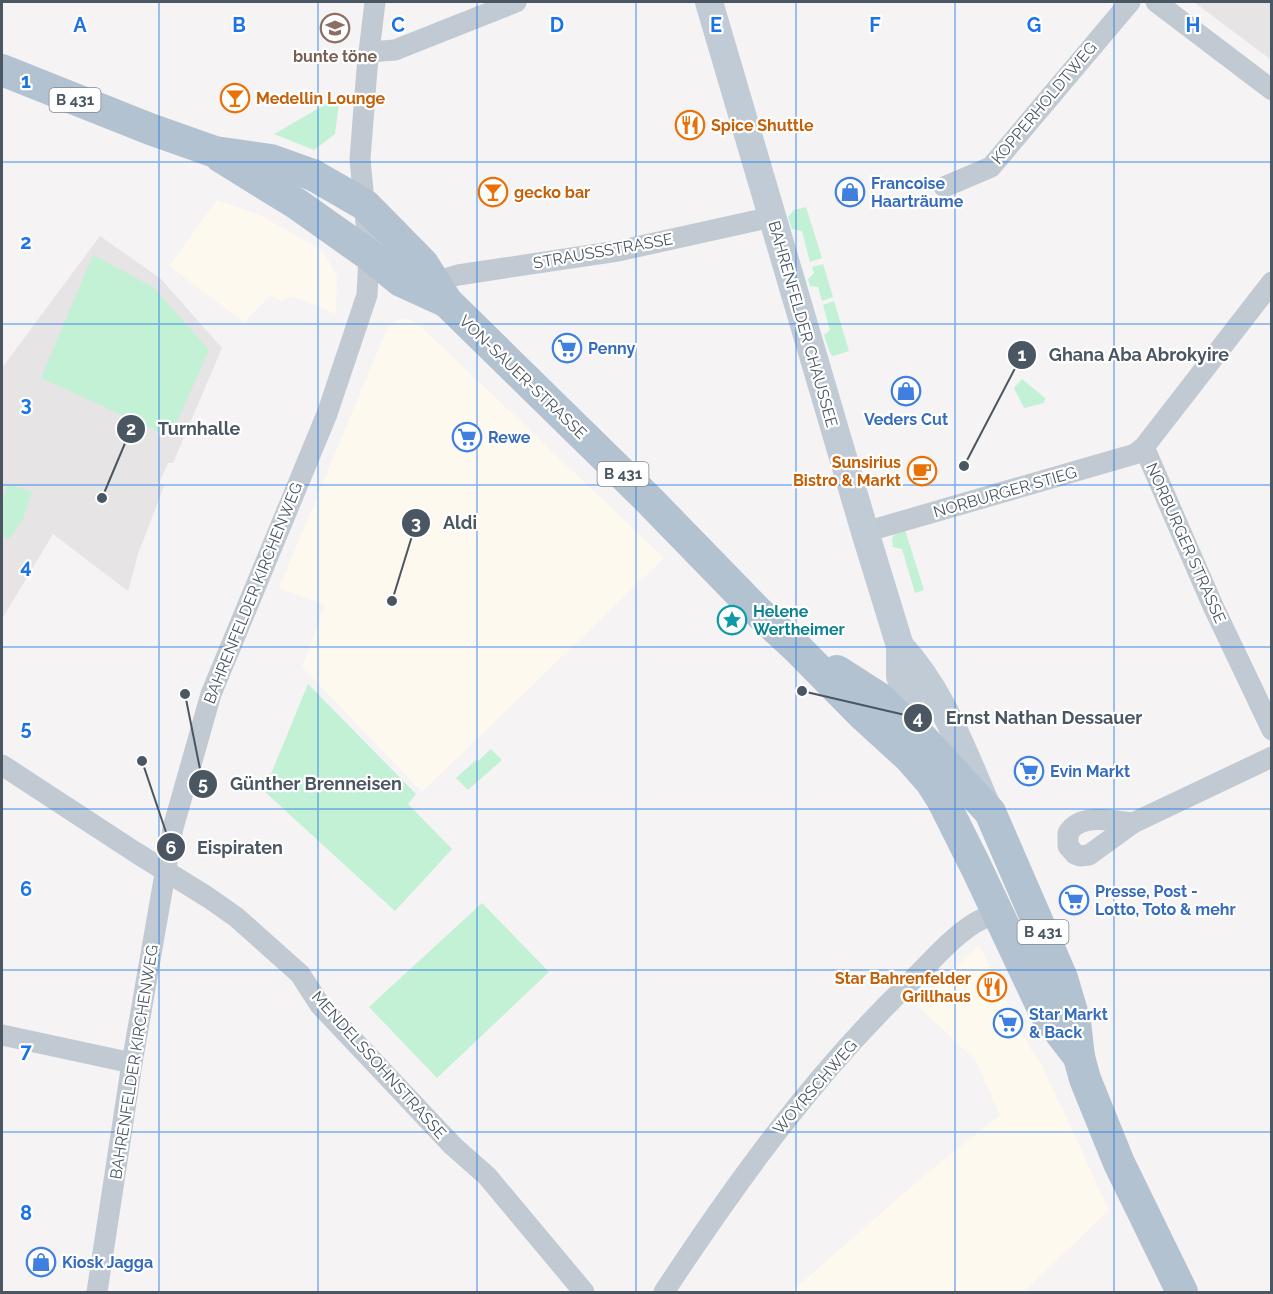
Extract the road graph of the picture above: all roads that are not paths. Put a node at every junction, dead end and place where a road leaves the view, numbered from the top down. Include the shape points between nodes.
1 (375, 2) edge
2 (516, 2) edge
3 (709, 2) edge
4 (1130, 2) edge
5 (1156, 2) edge
6 (370, 52) junction
7 (2, 70) edge
8 (1272, 90) edge
9 (214, 152) junction
10 (944, 187) dead end
11 (297, 204) junction
12 (365, 205) junction
13 (772, 217) junction
14 (369, 255) junction
15 (435, 282) junction
16 (1272, 282) edge
17 (1144, 447) junction
18 (864, 532) junction
19 (900, 646) junction
20 (797, 648) junction
21 (1272, 730) edge
22 (919, 735) junction
23 (1272, 758) edge
24 (2, 765) edge
25 (931, 782) junction
26 (990, 812) junction
27 (1133, 823) dead end
28 (166, 871) junction
29 (998, 912) junction
30 (2, 1035) edge
31 (1079, 1057) junction
32 (132, 1063) junction
33 (97, 1293) edge
34 (584, 1293) edge
35 (664, 1293) edge
36 (1182, 1293) edge

1 - 6 street
2 - 6 street via 395,50
3 - 13 main road, BAHRENFELDER CHAUSSEE
4 - 10 street, KOPPERHOLDTWEG via 991,167
5 - 8 street
6 - 12 street via 360,159
7 - 9 main road, VON-SAUER-STRASSE / B 431
9 - 11 main road, VON-SAUER-STRASSE / B 431
9 - 12 main road, VON-SAUER-STRASSE / B 431 via 271,160 313,175
11 - 12 main road
11 - 14 main road, VON-SAUER-STRASSE / B 431
12 - 14 street
12 - 15 main road, VON-SAUER-STRASSE / B 431
13 - 15 street, STRAUSSSTRASSE via 618,251 458,275
13 - 18 main road, BAHRENFELDER CHAUSSEE
14 - 15 main road
14 - 15 main road, VON-SAUER-STRASSE / B 431 via 402,281
14 - 28 street, BAHRENFELDER KIRCHENWEG via 367,295 341,376 211,694 178,809
15 - 20 main road, VON-SAUER-STRASSE / B 431
16 - 17 street, NORBURGER STRASSE
17 - 18 street, NORBURGER STIEG via 1135,454
17 - 21 street, NORBURGER STRASSE
18 - 19 main road, BAHRENFELDER CHAUSSEE
19 - 22 main road, BAHRENFELDER CHAUSSEE via 900,676
19 - 26 main road, BAHRENFELDER CHAUSSEE via 928,682 946,715
20 - 22 main road, BAHRENFELDER CHAUSSEE / B 431 via 879,698
20 - 25 main road, VON-SAUER-STRASSE / B 431
22 - 25 main road, BAHRENFELDER CHAUSSEE
22 - 26 main road, BAHRENFELDER CHAUSSEE / B 431
23 - 27 street
24 - 28 street, MENDELSSOHNSTRASSE
25 - 29 main road, BAHRENFELDER CHAUSSEE / B 431
26 - 31 main road, BAHRENFELDER CHAUSSEE / B 431 via 1062,978 1075,1022
28 - 32 street, BAHRENFELDER KIRCHENWEG
28 - 34 street, MENDELSSOHNSTRASSE via 236,917 300,974 320,1005 453,1146 488,1176
29 - 31 main road, BAHRENFELDER CHAUSSEE / B 431 via 1045,1013
29 - 35 street, WOYRSCHWEG via 958,935 818,1081 757,1155
30 - 32 street
31 - 36 main road, BAHRENFELDER CHAUSSEE / B 431 via 1119,1163
32 - 33 street, BAHRENFELDER KIRCHENWEG

